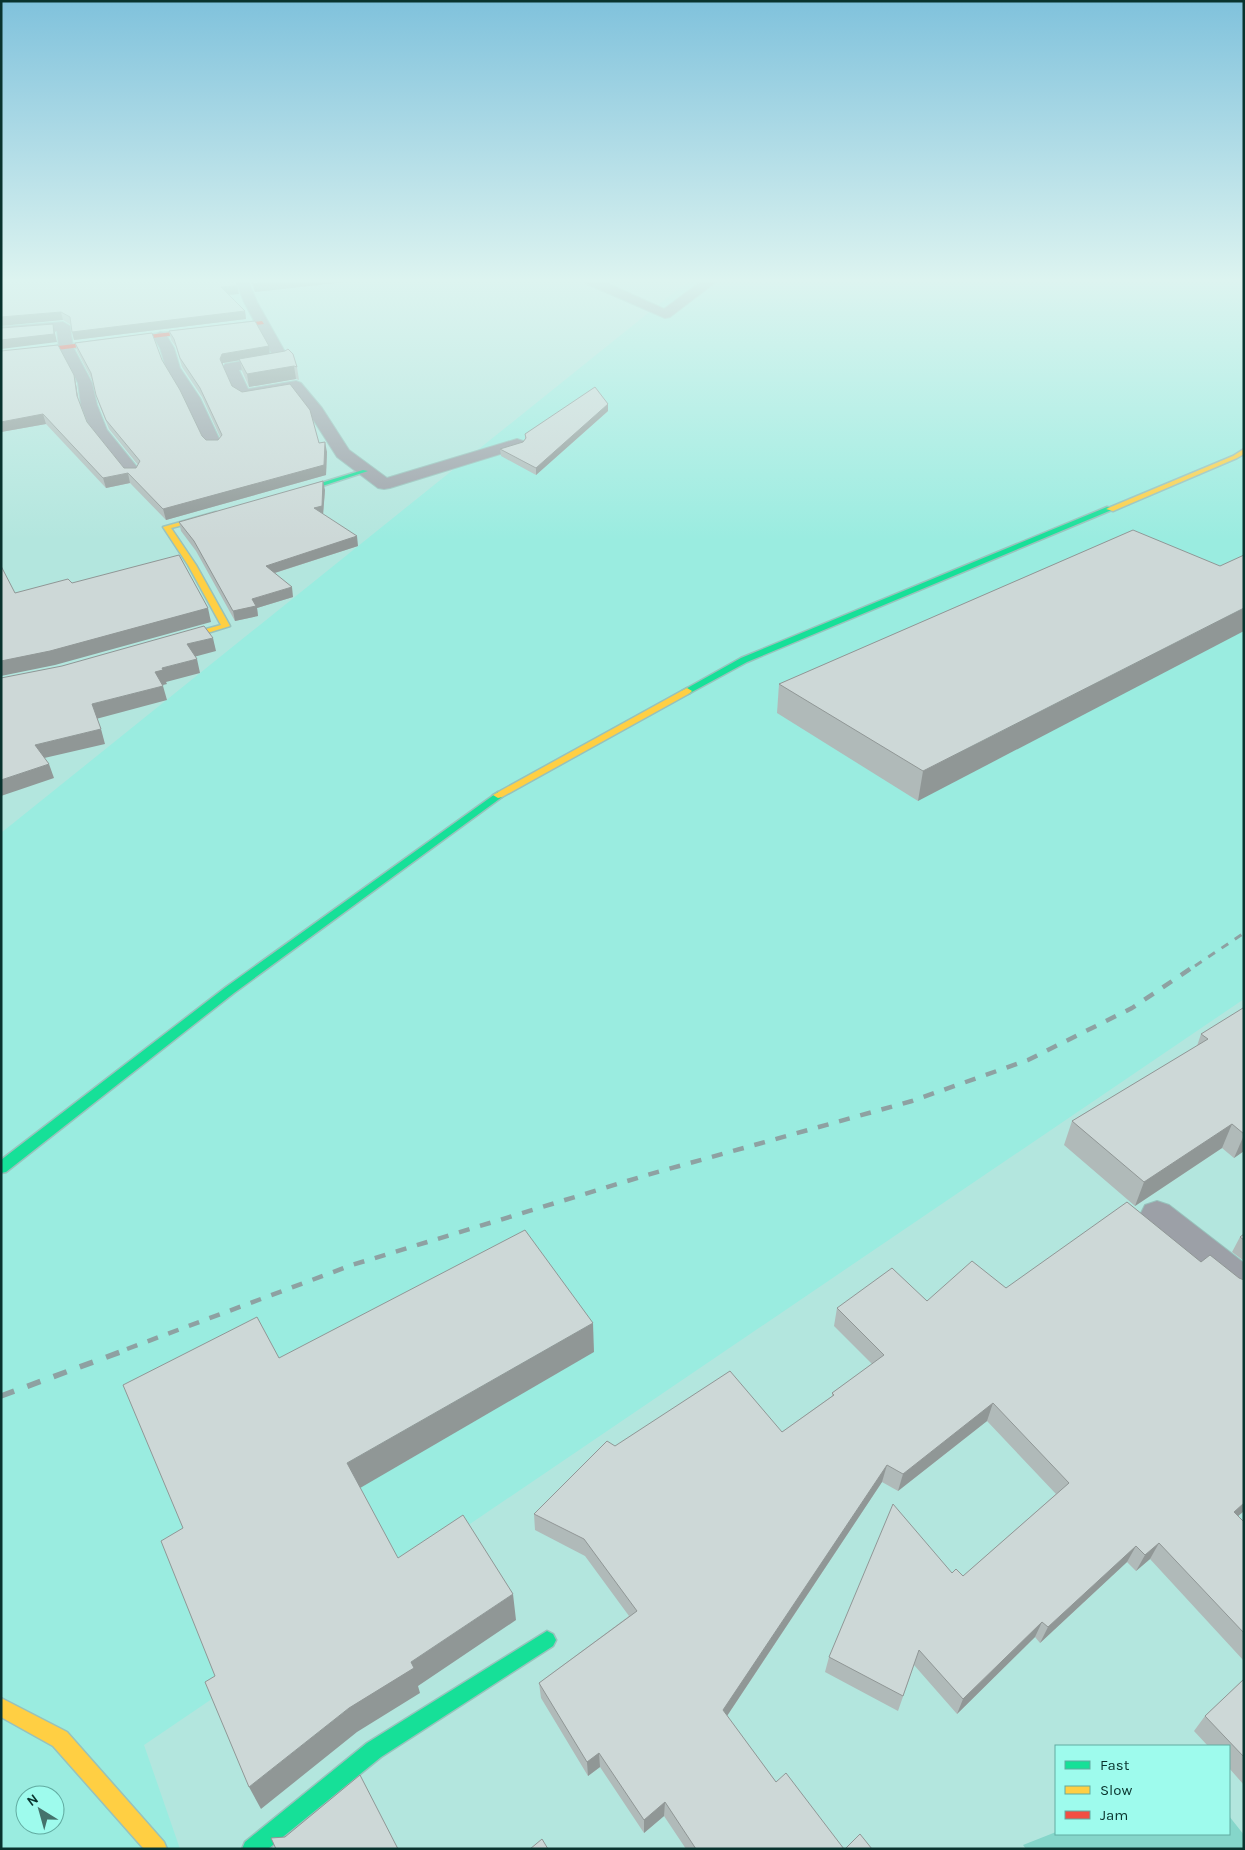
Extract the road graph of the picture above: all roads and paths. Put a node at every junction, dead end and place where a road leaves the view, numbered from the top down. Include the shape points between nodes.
1 (76, 367) edge
2 (173, 367) edge
3 (230, 367) edge
4 (517, 444) edge
5 (214, 445) edge
6 (1244, 451) edge
7 (365, 471) junction
8 (132, 472) edge
9 (278, 497) edge
10 (232, 510) edge
11 (161, 644) edge
12 (1, 1168) edge
13 (1157, 1215) dead end
14 (1244, 1284) edge
15 (547, 1640) dead end
16 (1, 1707) edge
17 (157, 1849) edge
18 (252, 1849) edge

1 - 8 street via 100,431
2 - 5 street via 192,398
3 - 7 street via 243,394 296,386 343,453
4 - 7 street via 384,484
6 - 12 street via 744,660 496,796 230,990
7 - 9 street
10 - 11 street via 167,527 226,626
13 - 14 street
15 - 18 street via 374,1750
16 - 17 street via 60,1739

